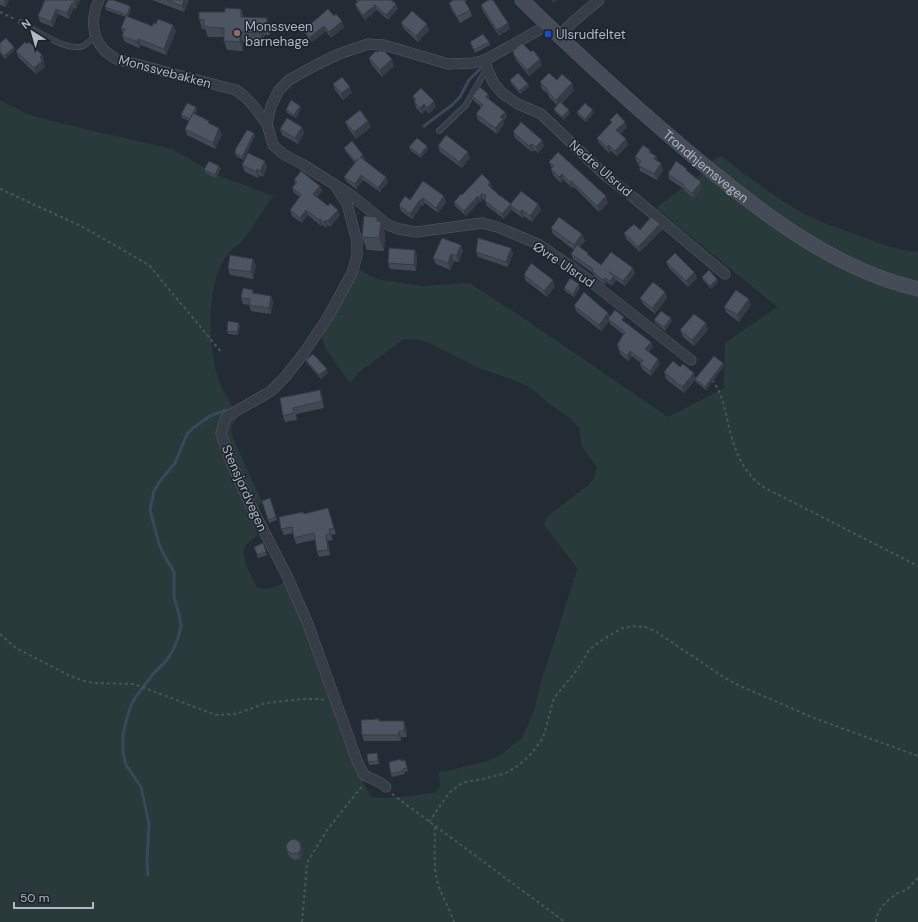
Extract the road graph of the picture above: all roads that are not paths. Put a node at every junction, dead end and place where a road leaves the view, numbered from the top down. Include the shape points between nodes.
1 (99, 0) edge
2 (522, 0) edge
3 (599, 0) edge
4 (21, 22) road end
5 (548, 25) junction
6 (95, 36) junction
7 (559, 36) junction
8 (486, 64) junction
9 (267, 124) junction
10 (439, 131) dead end
11 (335, 185) junction
12 (725, 274) dead end
13 (918, 289) edge
14 (691, 360) dead end
15 (386, 787) road end

1 - 6 street via 93,23
2 - 5 main road, Trondhjemsvegen
3 - 7 street
4 - 6 lane via 69,47 82,46
5 - 7 main road, Trondhjemsvegen
5 - 8 street, Stensjordvegen
6 - 9 street, Monssvebakken via 104,50 116,59 236,90 253,104
7 - 13 main road, Trondhjemsvegen via 660,129 781,224 836,258
8 - 9 street, Stensjordvegen via 448,64 384,45 368,44 339,54 289,80 279,90 271,106
8 - 10 lane via 466,105
8 - 12 street, Nedre Ulsrud via 493,82 502,93 518,104 541,114 606,176
9 - 11 street, Stensjordvegen via 273,145 283,154
11 - 14 street, Øvre Ulsrud via 388,225 402,230 416,232 482,223 535,242 572,267
11 - 15 street, Stensjordvegen via 347,204 357,241 358,256 352,273 328,317 297,362 271,391 226,418 221,433 249,502 308,624 364,776

